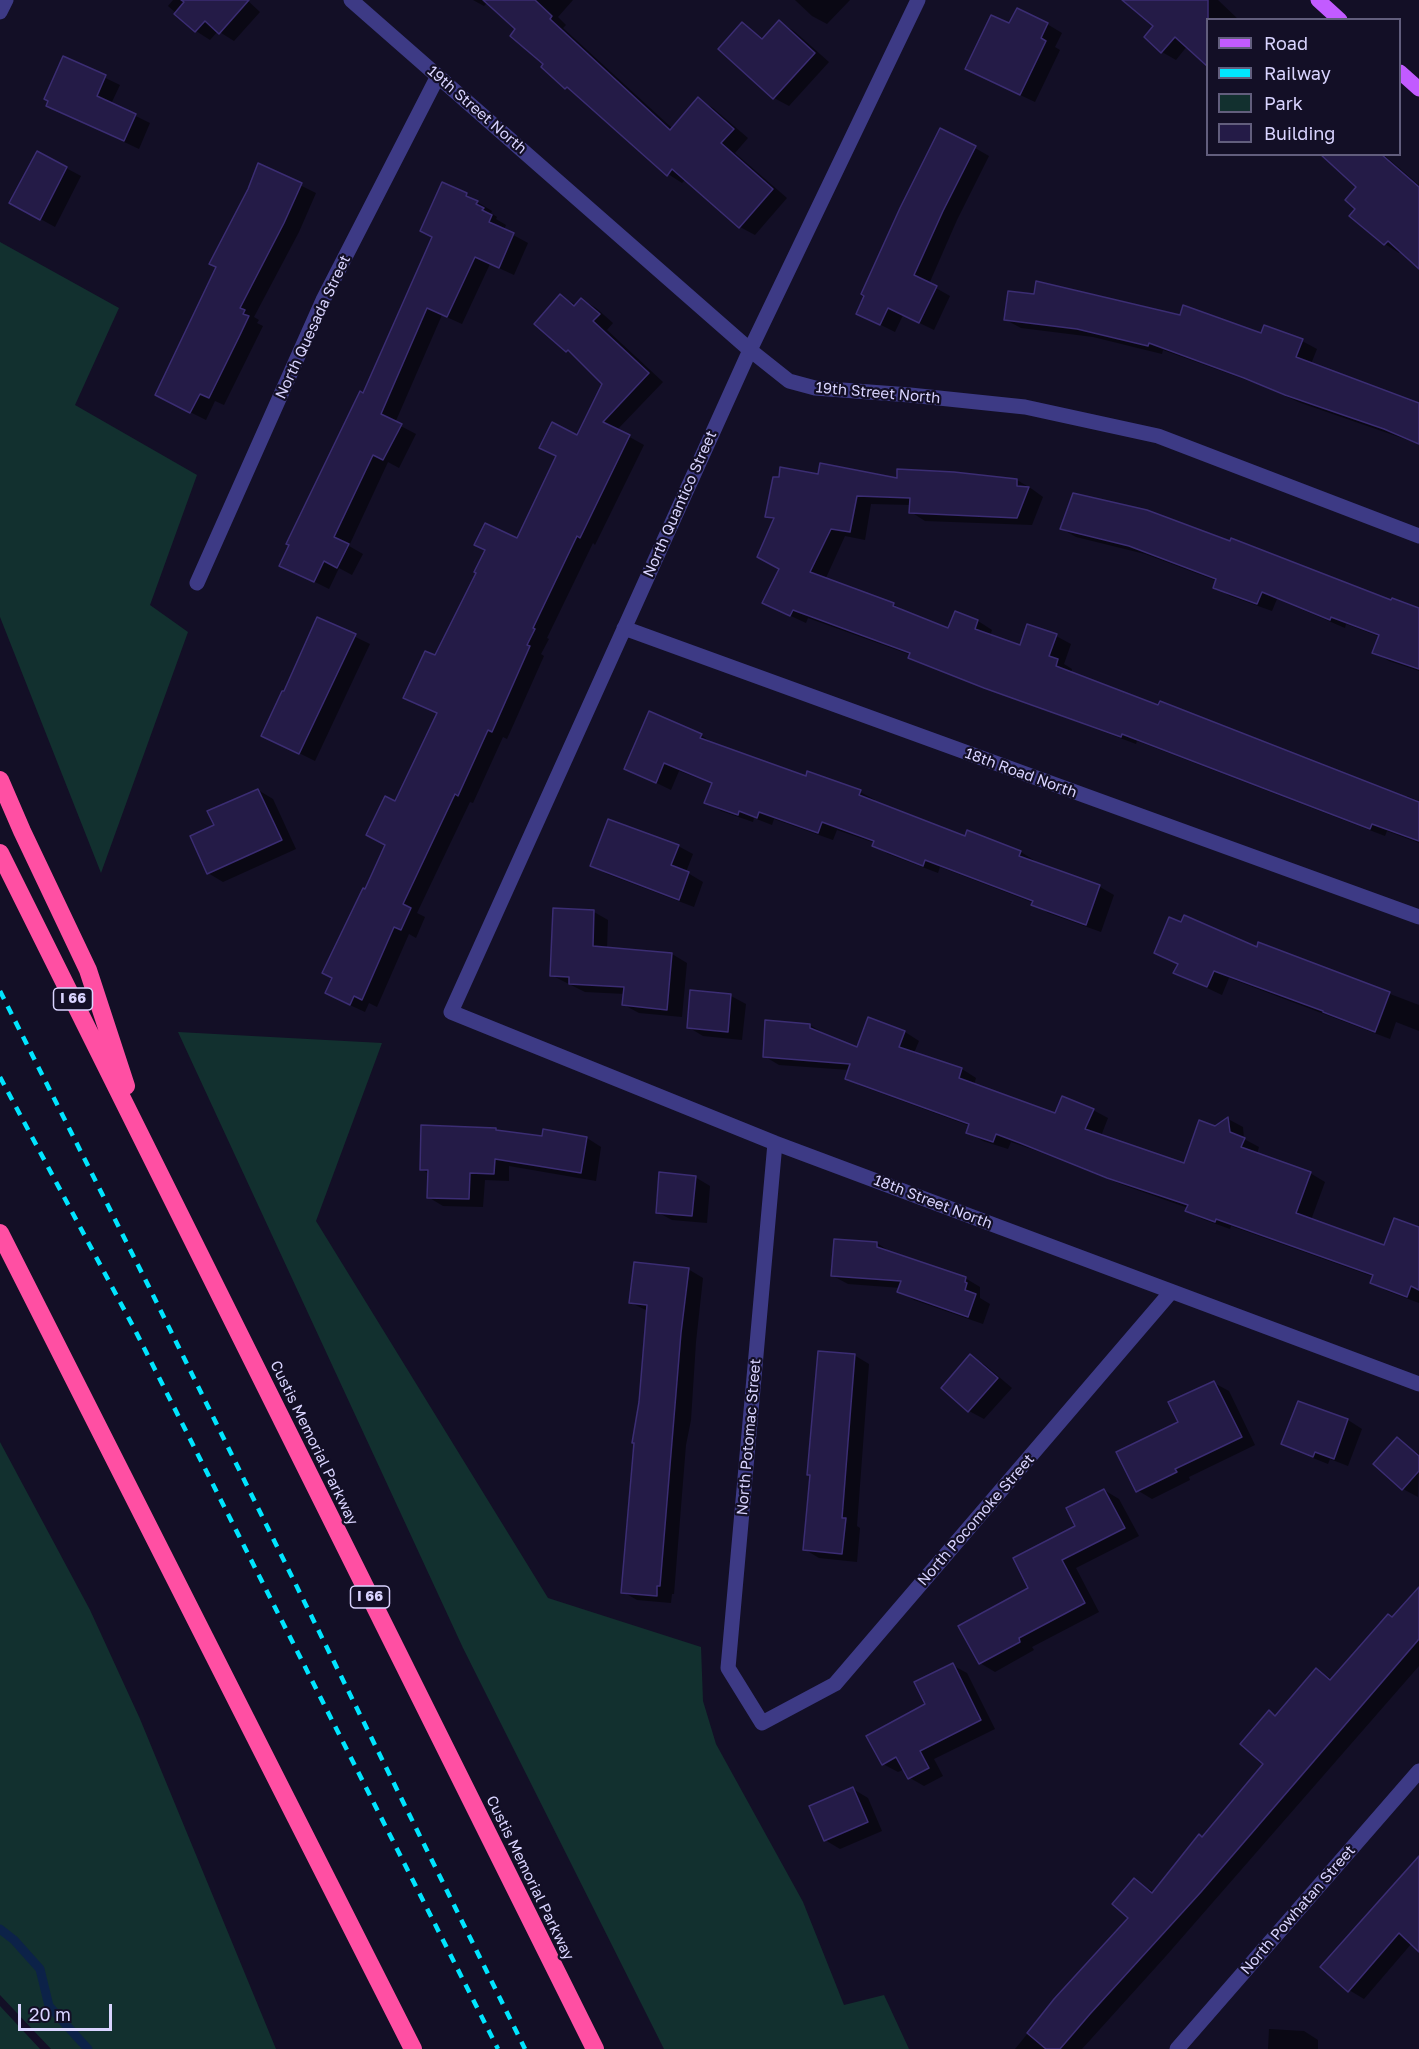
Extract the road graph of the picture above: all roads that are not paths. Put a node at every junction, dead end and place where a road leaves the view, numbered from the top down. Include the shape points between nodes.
1 (6, 0) edge
2 (351, 0) edge
3 (918, 0) edge
4 (1318, 0) edge
5 (0, 12) edge
6 (1338, 18) edge
7 (1401, 73) edge
8 (438, 76) junction
9 (1419, 89) edge
10 (750, 350) junction
11 (1419, 536) edge
12 (197, 583) dead end
13 (624, 628) junction
14 (0, 780) edge
15 (0, 853) edge
16 (1419, 917) edge
17 (451, 1012) joint
18 (775, 1143) junction
19 (145, 1144) junction
20 (0, 1233) edge
21 (0, 1255) edge
22 (1171, 1292) junction
23 (40, 1311) junction
24 (1419, 1384) edge
25 (762, 1723) joint
26 (1419, 1771) edge
27 (413, 2049) edge
28 (595, 2049) edge
29 (1177, 2049) edge

1 - 5 street
2 - 8 street, 19th Street North
3 - 10 street, North Quantico Street
4 - 6 main road
7 - 9 main road
8 - 10 street, 19th Street North
8 - 12 street, North Quesada Street via 323,300
10 - 11 street, 19th Street North via 789,381 815,388 1025,407 1158,436
10 - 13 street, North Quantico Street
13 - 16 street, 18th Road North
13 - 17 street, North Quantico Street
14 - 19 highway via 88,970
15 - 19 highway, Custis Memorial Parkway / I 66
17 - 18 street, 18th Street North
18 - 22 street, 18th Street North
18 - 25 street, North Potomac Street via 728,1668
19 - 28 highway, Custis Memorial Parkway / I 66
20 - 23 highway
21 - 23 highway
22 - 24 street, 18th Street North
22 - 25 street, North Pocomoke Street via 835,1684
23 - 27 highway
26 - 29 street, North Powhatan Street

